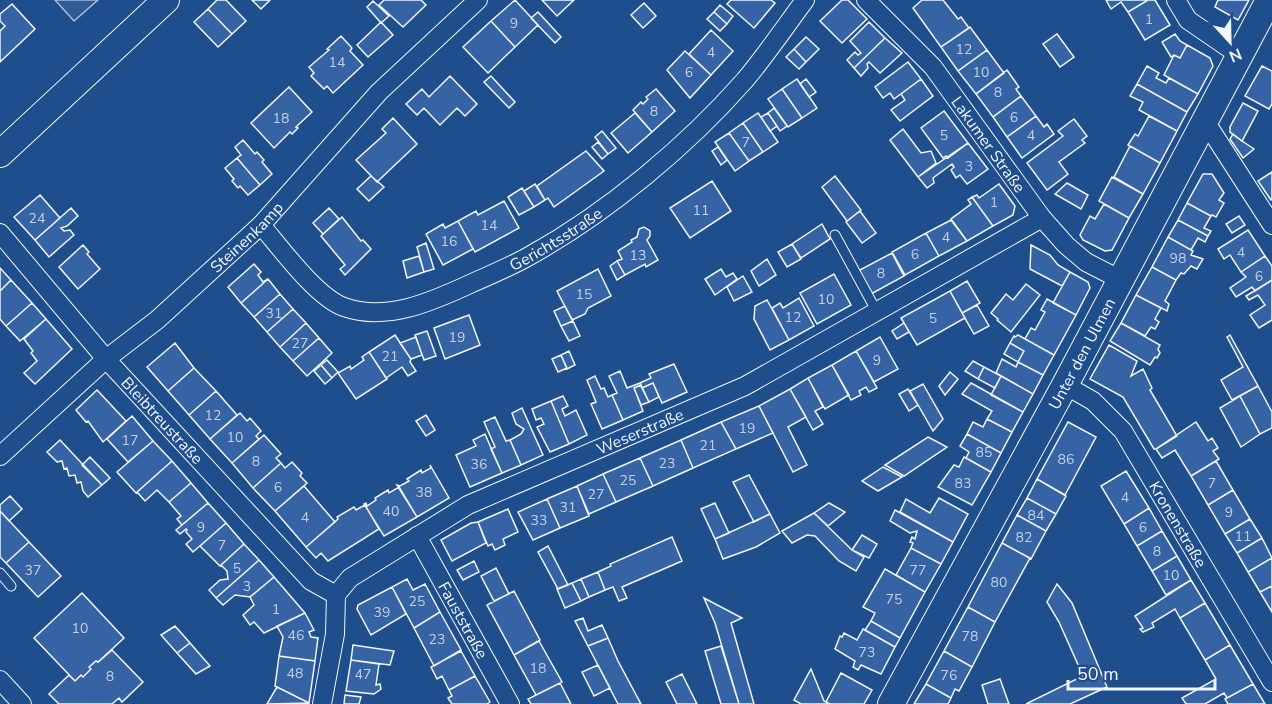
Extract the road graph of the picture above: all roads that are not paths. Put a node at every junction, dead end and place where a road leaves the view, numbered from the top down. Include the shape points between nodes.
1 (166, 0) edge
2 (477, 0) edge
3 (805, 0) edge
4 (866, 0) edge
5 (1176, 0) edge
6 (1269, 0) edge
7 (1239, 55) junction
8 (1206, 122) junction
9 (0, 154) edge
10 (1042, 218) junction
11 (261, 225) junction
12 (1272, 225) edge
13 (0, 233) edge
14 (835, 235) dead end
15 (1121, 280) junction
16 (877, 312) junction
17 (106, 359) junction
18 (1065, 385) junction
19 (0, 456) edge
20 (417, 536) junction
21 (0, 573) edge
22 (11, 586) dead end
23 (336, 595) junction
24 (0, 680) edge
25 (1272, 682) edge
26 (22, 704) edge
27 (322, 704) edge
28 (510, 704) edge
29 (891, 704) edge

1 - 9 street
2 - 11 street, Steinenkamp via 379,92
3 - 11 street, Gerichtsstraße via 712,116 634,186 531,255 443,296 381,313 342,307 318,289
4 - 10 street, Lakumer Straße via 933,67
5 - 7 street via 1188,21
6 - 7 street, Unter den Ulmen
7 - 8 street, Unter den Ulmen
8 - 12 street
8 - 15 street, Unter den Ulmen
10 - 15 street, Lakumer Straße via 1086,262
10 - 16 street, Weserstraße
11 - 17 street, Steinenkamp via 157,320
13 - 17 street, Bleibtreustraße
14 - 16 lane
15 - 18 street, Unter den Ulmen
16 - 20 street, Weserstraße via 745,386 468,505
17 - 19 street, Steinenkamp
17 - 23 street, Bleibtreustraße via 311,581
18 - 25 street, Kronenstraße via 1093,401 1123,431
18 - 29 street, Unter den Ulmen
20 - 23 street, Weserstraße via 350,578
20 - 28 street, Fauststraße
21 - 22 lane
23 - 27 street via 335,634
24 - 26 street

